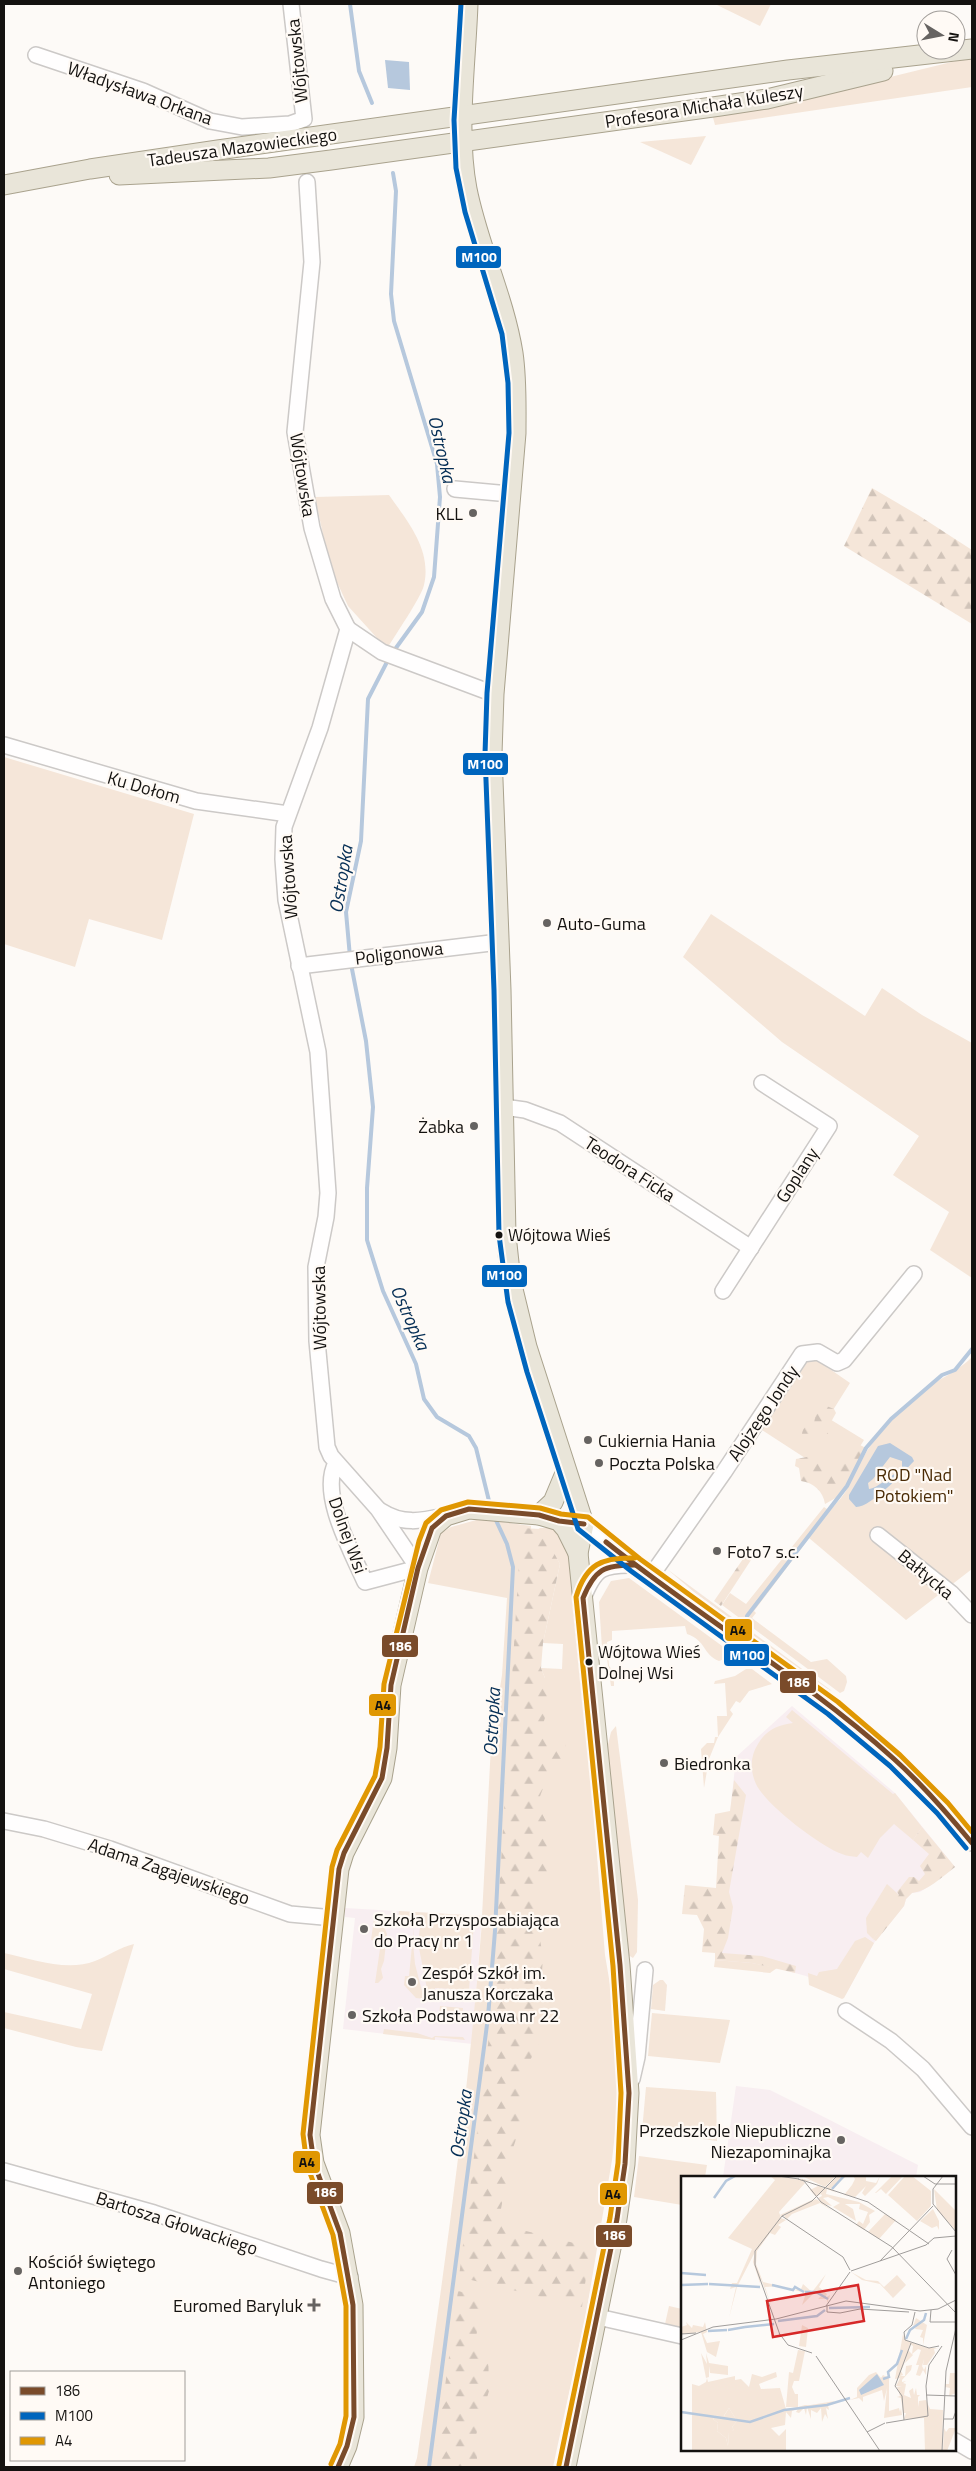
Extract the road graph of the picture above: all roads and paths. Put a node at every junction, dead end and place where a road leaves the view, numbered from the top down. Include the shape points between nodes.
1 (291, 4) edge
2 (468, 4) edge
3 (972, 49) edge
4 (36, 55) dead end
5 (463, 117) junction
6 (304, 119) joint
7 (463, 142) junction
8 (22, 182) junction
9 (307, 182) dead end
10 (4, 185) edge
11 (455, 488) dead end
12 (510, 494) junction
13 (348, 629) junction
14 (494, 694) junction
15 (4, 745) edge
16 (288, 814) junction
17 (498, 942) junction
18 (299, 966) junction
19 (762, 1083) dead end
20 (503, 1107) junction
21 (750, 1248) junction
22 (914, 1274) dead end
23 (723, 1291) dead end
24 (336, 1463) junction
25 (566, 1471) junction
26 (378, 1509) junction
27 (539, 1515) junction
28 (446, 1516) junction
29 (560, 1521) junction
30 (584, 1524) junction
31 (878, 1535) dead end
32 (578, 1553) junction
33 (635, 1565) junction
34 (418, 1568) junction
35 (651, 1576) junction
36 (583, 1598) junction
37 (972, 1615) edge
38 (4, 1821) edge
39 (972, 1844) edge
40 (334, 1918) junction
41 (645, 1970) dead end
42 (846, 2011) dead end
43 (629, 2093) junction
44 (972, 2127) edge
45 (4, 2171) edge
46 (350, 2276) junction
47 (598, 2317) junction
48 (681, 2336) edge
49 (956, 2441) edge
50 (972, 2451) edge
51 (338, 2467) edge
52 (566, 2467) edge

1 - 6 street, Wójtowska
2 - 5 main road
3 - 5 main road, Profesora Michała Kuleszy via 788,70
3 - 7 main road, Profesora Michała Kuleszy via 766,98
4 - 6 street, Władysława Orkana via 143,91 210,121 242,127 290,124
5 - 7 main road
5 - 8 main road, Tadeusza Mazowieckiego via 198,153
7 - 8 main road, Tadeusza Mazowieckiego via 268,168
7 - 12 main road via 467,188 478,236 512,352 517,390
8 - 10 main road, Tadeusza Mazowieckiego
9 - 13 street, Wójtowska via 312,262 295,432 312,528 333,599
11 - 12 street
12 - 14 main road
13 - 14 street via 382,652
13 - 16 street, Wójtowska via 301,787
14 - 17 main road via 492,754
15 - 16 street, Ku Dołom via 196,801
16 - 18 street, Wójtowska via 284,827 286,900
17 - 18 street, Poligonowa
17 - 20 main road
18 - 24 street, Wójtowska via 318,1052 328,1193 316,1267 318,1341 327,1447
19 - 21 street, Goplany via 829,1126
20 - 21 street, Teodora Ficka via 525,1110 560,1123
20 - 25 main road via 505,1220 511,1281 534,1370
21 - 23 street, Goplany
22 - 35 street, Alojzego Jondy via 844,1360 831,1362 818,1352 802,1354
24 - 26 street, Wójtowska
24 - 34 street, Dolnej Wsi via 331,1476 332,1497 365,1582
25 - 27 main road via 554,1502
25 - 30 main road
26 - 28 street, Wójtowska via 403,1522
26 - 34 street, Wójtowska
27 - 28 main road via 469,1509
27 - 29 main road
28 - 34 main road via 432,1528
29 - 30 street
29 - 32 main road
30 - 32 main road
30 - 33 street
31 - 37 street, Bałtycka via 951,1593
32 - 36 main road
33 - 35 street
33 - 36 street via 603,1568 590,1582
34 - 40 main road via 392,1685 382,1778 344,1853 339,1869
35 - 39 street via 833,1708 888,1754 943,1808
36 - 43 main road via 620,1965
38 - 40 street, Adama Zagajewskiego via 110,1849 290,1914
40 - 46 main road via 310,2135 314,2163 340,2233
41 - 43 street via 637,2057
42 - 44 street via 891,2041 923,2069
43 - 47 main road via 625,2164
45 - 46 street, Bartosza Głowackiego via 154,2213
46 - 51 main road via 354,2417
47 - 48 street
47 - 52 main road
49 - 50 street

